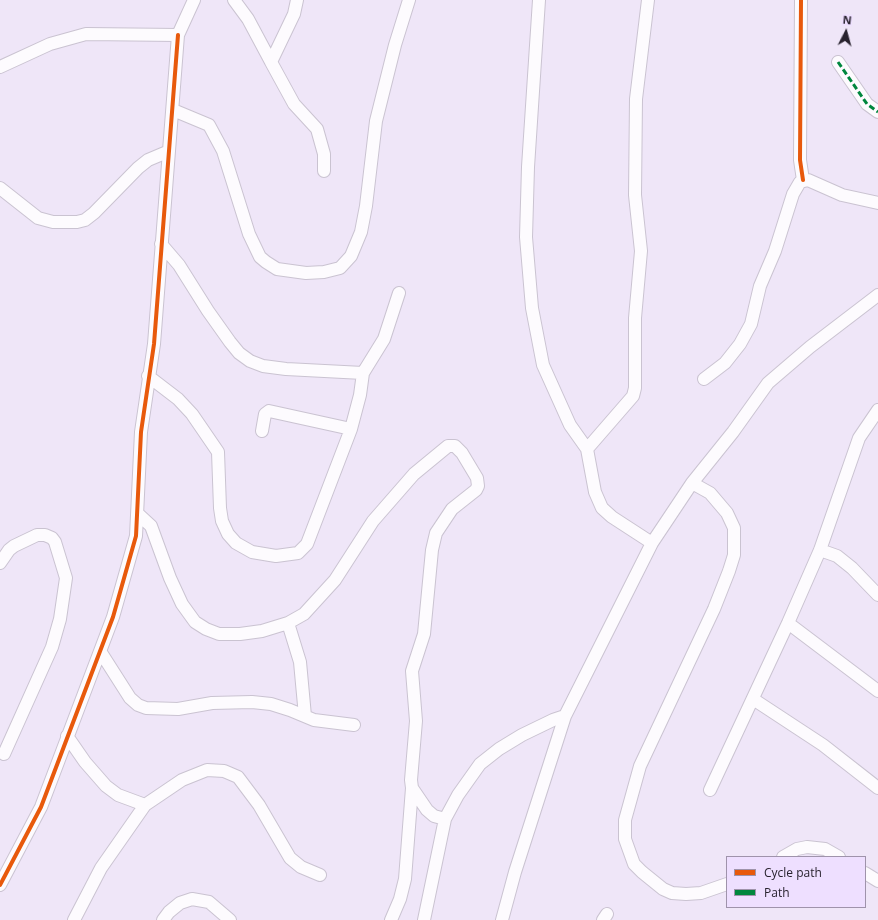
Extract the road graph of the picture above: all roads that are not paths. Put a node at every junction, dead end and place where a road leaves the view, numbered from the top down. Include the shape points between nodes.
1 (194, 0) edge
2 (234, 0) edge
3 (297, 0) edge
4 (409, 0) edge
5 (539, 0) edge
6 (648, 0) edge
7 (801, 0) edge
8 (178, 35) junction
9 (271, 62) junction
10 (838, 62) dead end
11 (0, 67) edge
12 (173, 110) junction
13 (878, 112) edge
14 (167, 152) junction
15 (324, 171) dead end
16 (803, 180) junction
17 (0, 188) edge
18 (878, 203) edge
19 (161, 244) junction
20 (399, 293) dead end
21 (878, 295) edge
22 (364, 373) junction
23 (148, 376) junction
24 (704, 379) dead end
25 (878, 410) edge
26 (351, 428) junction
27 (262, 431) dead end
28 (587, 449) junction
29 (692, 483) junction
30 (138, 514) junction
31 (652, 543) junction
32 (820, 550) junction
33 (0, 563) edge
34 (878, 595) edge
35 (788, 622) junction
36 (288, 623) junction
37 (100, 651) junction
38 (878, 691) edge
39 (753, 699) junction
40 (305, 716) junction
41 (565, 716) junction
42 (354, 725) dead end
43 (67, 736) junction
44 (4, 754) dead end
45 (412, 788) junction
46 (878, 788) edge
47 (710, 790) dead end
48 (144, 805) junction
49 (445, 819) junction
50 (785, 856) edge
51 (836, 856) edge
52 (866, 874) edge
53 (320, 875) dead end
54 (878, 882) edge
55 (726, 884) edge
56 (0, 885) edge
57 (74, 920) edge
58 (163, 920) edge
59 (230, 920) edge
60 (391, 920) edge
61 (424, 920) edge
62 (502, 920) edge

1 - 8 street
2 - 9 street via 248,19
3 - 9 street via 294,14
4 - 12 street via 376,121 361,232 351,256 340,268 306,273 278,269 260,257 249,234 223,151 209,125
5 - 28 street via 528,160 526,237 532,308 542,365 570,425
6 - 28 street via 636,99 635,195 641,251 636,318 635,388 633,396
7 - 16 street via 800,160
8 - 11 street via 86,34 50,44
8 - 12 street
9 - 15 street via 294,104 317,128 324,154
10 - 13 street via 867,104
12 - 14 street
14 - 17 street via 148,160 94,213 77,222 53,222 38,218
14 - 19 street
16 - 18 street via 816,182 827,189 859,200
16 - 24 street via 793,194 775,251 760,286 751,324 725,363
19 - 22 street via 179,265 239,354 250,361 263,366 286,369
19 - 23 street via 154,344
20 - 22 street via 384,339
21 - 29 street via 768,383
22 - 26 street
23 - 26 street via 178,399 192,414 218,452 222,521 228,534 236,543 263,555 298,553 305,548
23 - 30 street via 141,432
25 - 32 street via 860,438
26 - 27 street via 269,411 265,414
28 - 31 street via 595,492 602,508
29 - 31 street
29 - 55 street via 710,493 727,513 734,528 734,555 714,609 640,766 625,820 625,839 634,864 663,889 672,893 701,893
30 - 36 street via 152,526 170,578 188,614 195,622 219,634 240,634
30 - 37 street via 136,536 122,588
31 - 41 street
32 - 34 street via 837,556
32 - 35 street
33 - 44 street via 14,546 37,535 45,535 55,542 66,578 60,619 52,647
35 - 38 street
35 - 39 street
36 - 40 street via 300,662
36 - 45 street via 304,614 335,580 373,521 414,474 448,446 458,447 477,478 478,486 452,509 436,533 432,550 424,634 412,671 416,721
37 - 40 street via 130,698 138,705 154,709 178,709 219,702 252,702 271,704
37 - 43 street
39 - 46 street via 823,745
39 - 47 street
40 - 42 street via 322,722
41 - 49 street via 522,735 480,764
41 - 62 street
43 - 48 street via 106,786 118,795
43 - 56 street via 41,807
45 - 49 street via 427,810 434,816
45 - 60 street via 405,879
48 - 53 street via 195,773 215,770 232,774 246,785 290,858 301,867
48 - 57 street via 101,868
49 - 61 street
50 - 51 street via 806,847 820,848
52 - 54 street
58 - 59 street via 180,904 192,900 209,902

